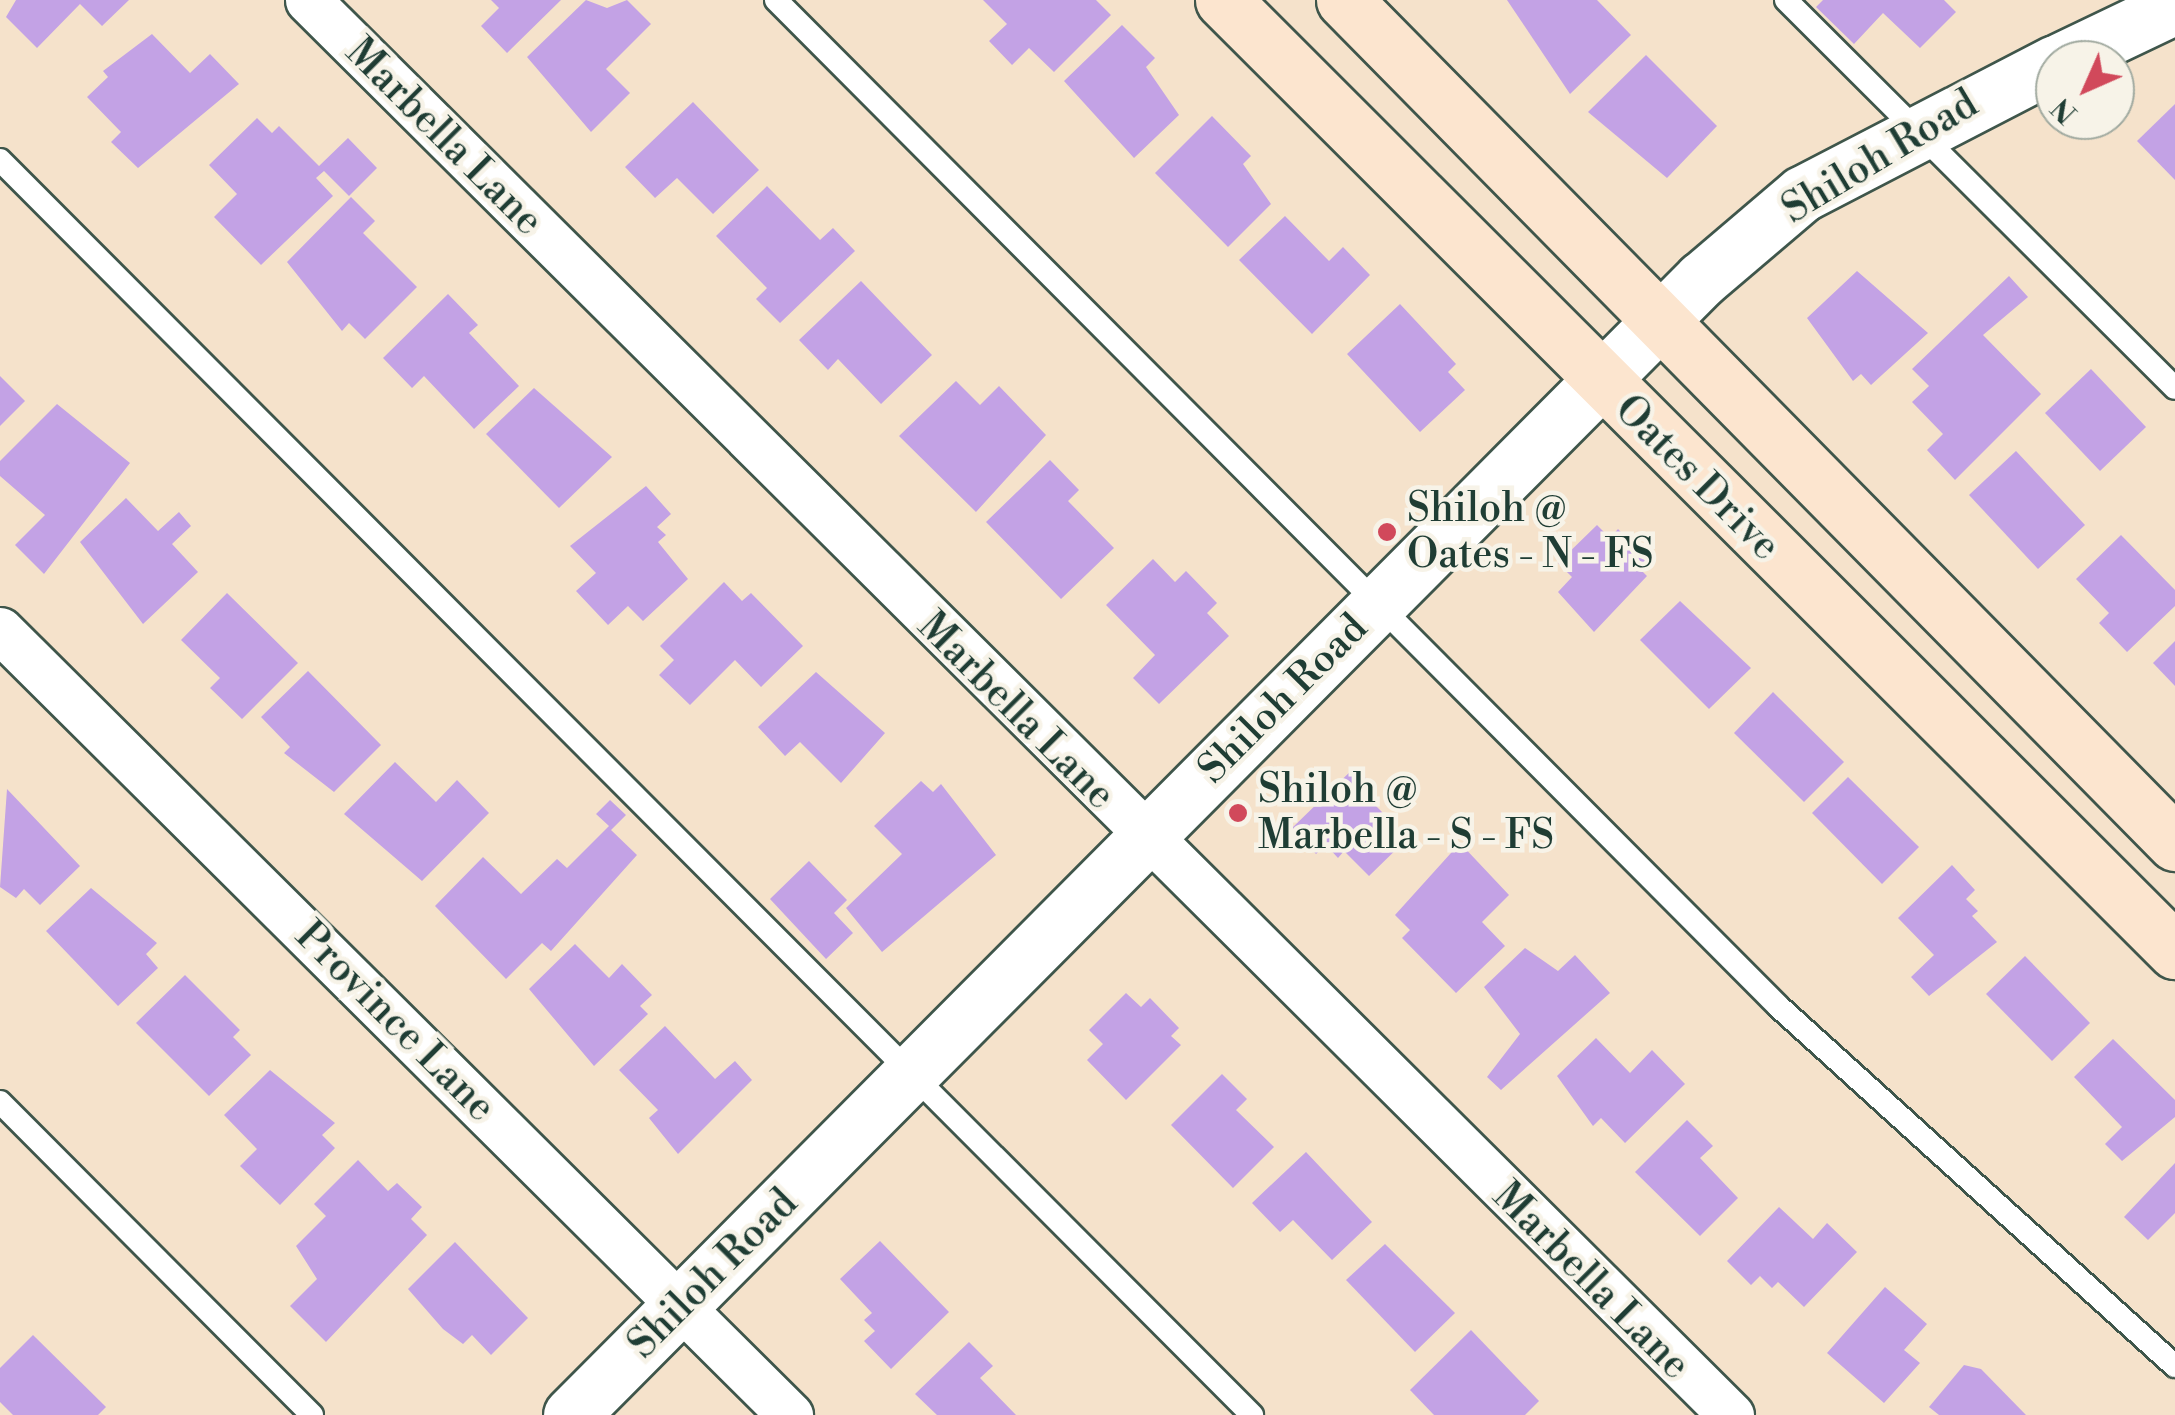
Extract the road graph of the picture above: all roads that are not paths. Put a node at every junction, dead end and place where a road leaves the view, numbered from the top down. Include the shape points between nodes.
1 (308, 0) edge
2 (776, 0) edge
3 (1223, 0) edge
4 (1344, 0) edge
5 (1786, 0) edge
6 (2175, 6) edge
7 (2104, 40) edge
8 (2035, 73) edge
9 (1915, 129) junction
10 (0, 160) edge
11 (1662, 319) junction
12 (1602, 382) junction
13 (2175, 388) edge
14 (1380, 602) junction
15 (0, 630) edge
16 (1142, 838) junction
17 (2175, 844) edge
18 (2175, 951) edge
19 (913, 1072) junction
20 (0, 1102) edge
21 (681, 1306) junction
22 (2175, 1366) edge
23 (312, 1415) edge
24 (572, 1415) edge
25 (790, 1415) edge
26 (1252, 1415) edge
27 (1731, 1415) edge

1 - 16 street, Marbella Lane
2 - 14 lane
3 - 12 main road, Oates Drive
4 - 11 main road, Oates Drive
5 - 9 lane
6 - 7 street, Shiloh Road
8 - 9 street, Shiloh Road
9 - 11 street, Shiloh Road via 1802,194
9 - 13 lane
10 - 19 lane
11 - 12 street, Shiloh Road
11 - 17 main road, Oates Drive
12 - 14 street, Shiloh Road
12 - 18 main road, Oates Drive
14 - 16 street, Shiloh Road
14 - 22 lane via 1919,1142
15 - 21 street, Province Lane
16 - 19 street, Shiloh Road
16 - 27 street, Marbella Lane
19 - 21 street, Shiloh Road
19 - 26 lane
20 - 23 lane
21 - 24 street, Shiloh Road
21 - 25 street, Province Lane

